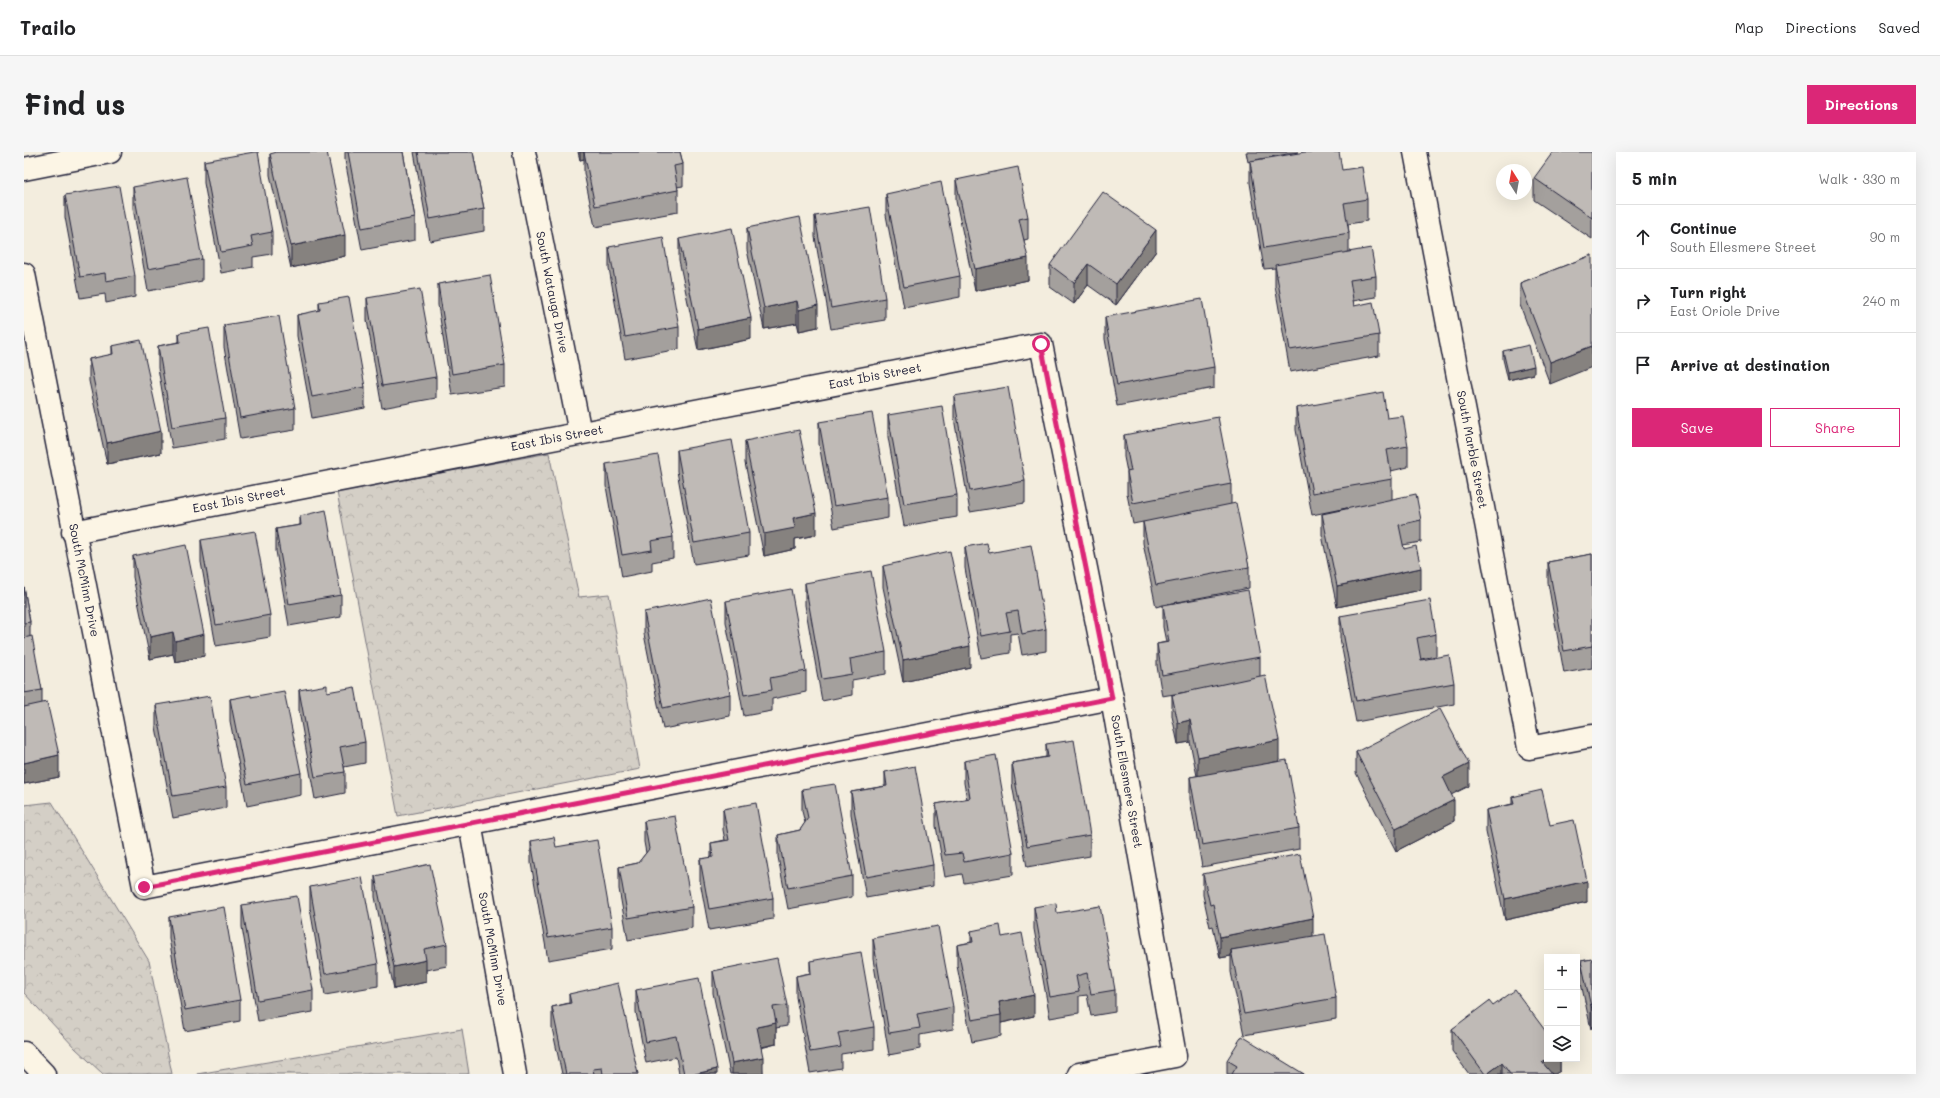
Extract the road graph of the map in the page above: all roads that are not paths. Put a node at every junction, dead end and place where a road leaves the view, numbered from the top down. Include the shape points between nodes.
1 (110, 152) edge
2 (524, 152) edge
3 (1415, 152) edge
4 (24, 169) edge
5 (24, 274) edge
6 (1041, 344) joint
7 (580, 433) junction
8 (73, 532) junction
9 (1112, 698) junction
10 (1592, 736) edge
11 (470, 824) junction
12 (24, 1053) edge
13 (44, 1074) edge
14 (515, 1074) edge
15 (1079, 1074) edge

1 - 4 street
2 - 7 street, South Watauga Drive
3 - 10 street, South Marble Street via 1529,748
5 - 8 street, South McMinn Drive
6 - 7 street, East Ibis Street
6 - 9 street, South Ellesmere Street
7 - 8 street, East Ibis Street
8 - 11 street, South McMinn Drive via 144,887
9 - 11 street
9 - 15 street, South Ellesmere Street via 1175,1056
11 - 14 street, South McMinn Drive
12 - 13 street

